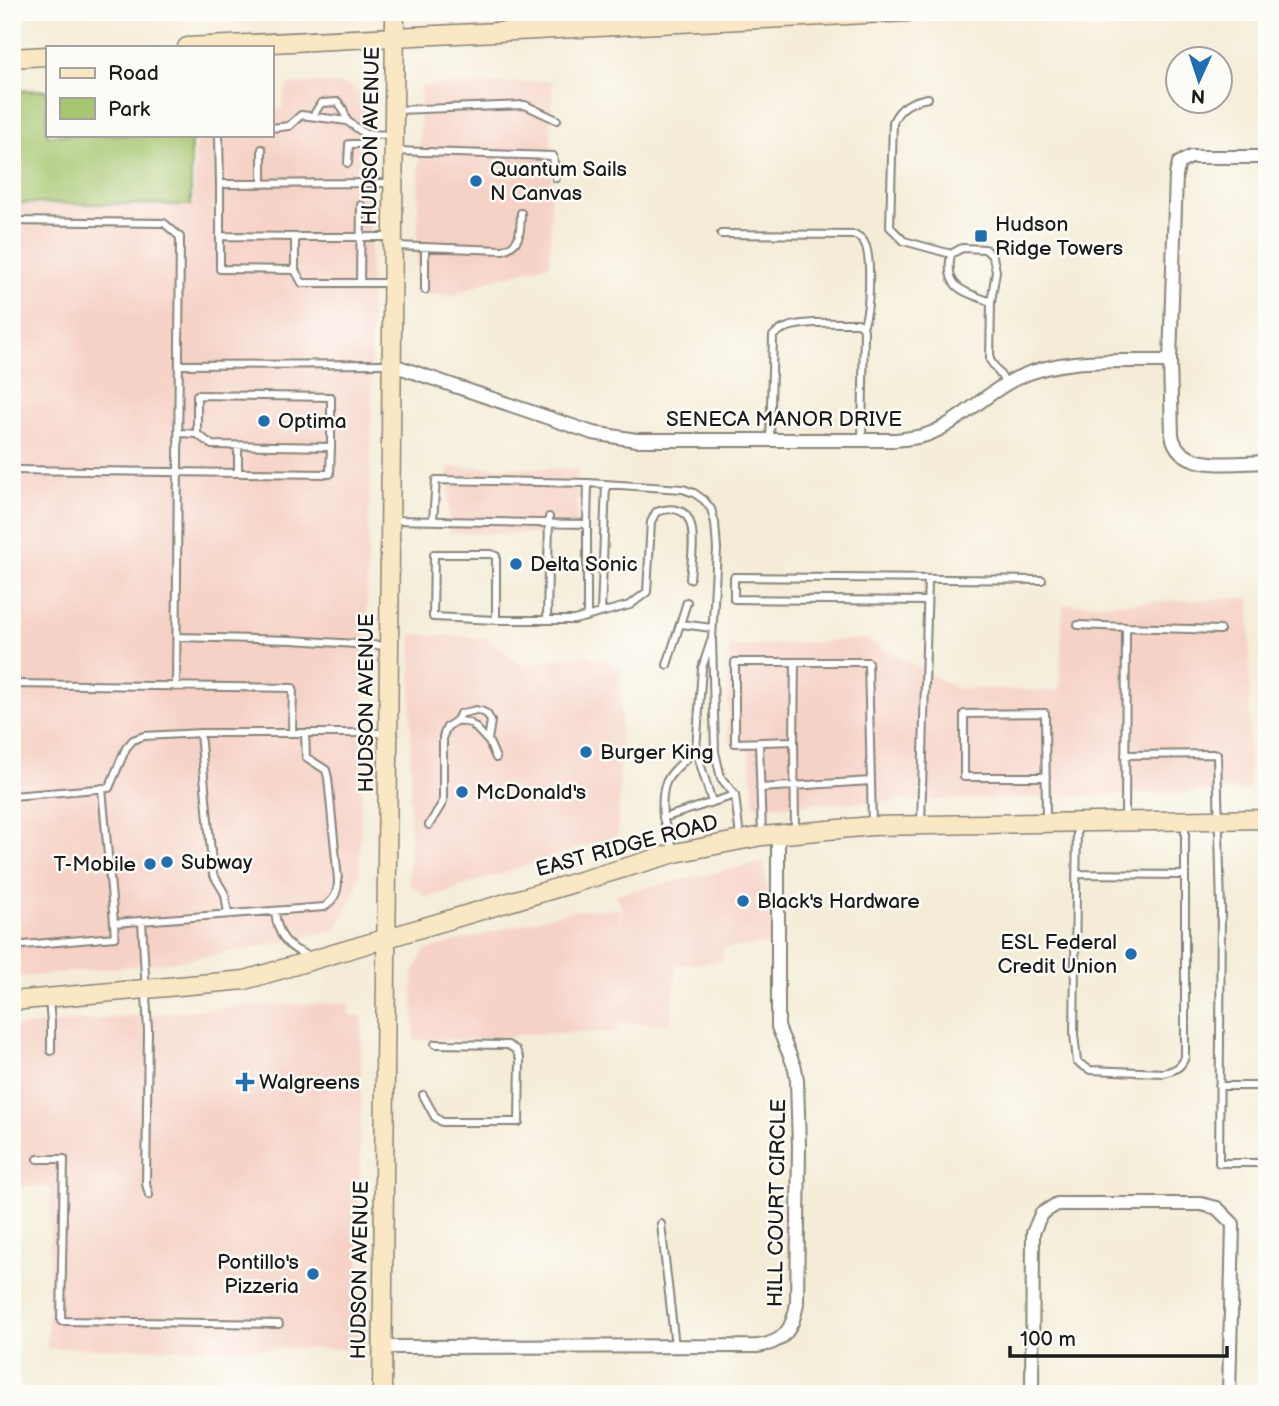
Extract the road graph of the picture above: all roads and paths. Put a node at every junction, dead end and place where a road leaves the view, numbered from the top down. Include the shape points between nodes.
1 (395, 12) edge
2 (908, 12) edge
3 (395, 36) junction
4 (206, 46) edge
5 (46, 56) edge
6 (12, 58) edge
7 (928, 97) dead end
8 (394, 110) junction
9 (313, 116) junction
10 (556, 120) dead end
11 (347, 121) junction
12 (273, 128) edge
13 (365, 134) junction
14 (219, 136) edge
15 (393, 143) junction
16 (262, 149) dead end
17 (1267, 157) edge
18 (348, 163) dead end
19 (556, 178) dead end
20 (393, 183) junction
21 (220, 184) junction
22 (262, 184) junction
23 (361, 205) dead end
24 (521, 213) dead end
25 (12, 221) edge
26 (721, 234) dead end
27 (220, 236) junction
28 (295, 237) junction
29 (360, 237) junction
30 (392, 241) junction
31 (425, 247) junction
32 (951, 254) junction
33 (295, 270) junction
34 (360, 283) junction
35 (391, 283) junction
36 (425, 290) dead end
37 (991, 302) junction
38 (863, 326) junction
39 (1170, 360) junction
40 (181, 365) junction
41 (390, 365) junction
42 (1006, 383) junction
43 (180, 433) junction
44 (197, 434) junction
45 (770, 440) junction
46 (862, 440) junction
47 (238, 446) junction
48 (331, 447) junction
49 (1267, 462) edge
50 (12, 470) edge
51 (179, 472) junction
52 (238, 473) junction
53 (470, 481) junction
54 (491, 481) junction
55 (514, 482) junction
56 (534, 482) junction
57 (551, 482) junction
58 (588, 483) junction
59 (606, 484) junction
60 (470, 491) dead end
61 (491, 491) dead end
62 (513, 492) dead end
63 (534, 492) dead end
64 (551, 492) dead end
65 (390, 520) junction
66 (433, 520) junction
67 (549, 520) junction
68 (587, 524) junction
69 (690, 579) dead end
70 (928, 579) junction
71 (1042, 580) dead end
72 (927, 601) junction
73 (687, 602) dead end
74 (601, 613) junction
75 (587, 617) junction
76 (496, 620) junction
77 (547, 620) junction
78 (681, 624) junction
79 (1078, 625) dead end
80 (1126, 627) junction
81 (712, 628) junction
82 (1220, 630) dead end
83 (177, 637) junction
84 (712, 639) junction
85 (390, 646) junction
86 (795, 662) junction
87 (667, 665) dead end
88 (12, 684) edge
89 (176, 687) junction
90 (457, 720) junction
91 (200, 733) junction
92 (292, 733) junction
93 (305, 733) junction
94 (389, 733) junction
95 (488, 740) junction
96 (793, 741) junction
97 (759, 743) junction
98 (696, 750) junction
99 (1125, 755) junction
100 (496, 758) dead end
101 (1046, 777) junction
102 (871, 781) junction
103 (794, 785) junction
104 (102, 788) junction
105 (760, 788) junction
106 (735, 795) junction
107 (12, 796) edge
108 (712, 802) junction
109 (663, 818) junction
110 (1267, 819) edge
111 (1219, 820) junction
112 (1185, 821) junction
113 (1125, 822) junction
114 (1046, 823) junction
115 (1077, 823) junction
116 (429, 825) dead end
117 (872, 826) junction
118 (921, 826) junction
119 (778, 834) junction
120 (740, 840) junction
121 (675, 853) junction
122 (1076, 874) junction
123 (1184, 875) junction
124 (275, 911) junction
125 (228, 914) junction
126 (142, 921) junction
127 (114, 923) junction
128 (387, 937) junction
129 (12, 946) edge
130 (323, 956) junction
131 (145, 990) junction
132 (48, 998) junction
133 (12, 1001) edge
134 (435, 1044) dead end
135 (51, 1051) dead end
136 (1219, 1086) junction
137 (1267, 1086) edge
138 (423, 1095) dead end
139 (38, 1159) dead end
140 (1267, 1163) edge
141 (149, 1195) dead end
142 (662, 1224) dead end
143 (279, 1324) dead end
144 (382, 1346) junction
145 (675, 1346) junction
146 (382, 1394) edge
147 (1032, 1394) edge
148 (1229, 1394) edge

1 - 3 main road, HUDSON AVENUE
2 - 3 main road
3 - 4 main road
3 - 8 main road, HUDSON AVENUE
5 - 6 main road
7 - 32 lane via 904,106 893,122 890,227 904,241
8 - 10 lane via 525,105
8 - 15 main road, HUDSON AVENUE
9 - 11 lane
9 - 11 lane via 321,103 338,102
9 - 12 lane
11 - 13 lane
13 - 15 lane
13 - 18 lane via 365,144 349,144
14 - 21 lane
15 - 19 lane via 553,156
15 - 20 main road, HUDSON AVENUE
16 - 22 lane
17 - 39 street via 1191,156 1179,163
20 - 22 lane
20 - 30 main road, HUDSON AVENUE
21 - 22 lane
21 - 27 lane
23 - 29 lane
24 - 31 lane via 519,239 513,247
25 - 40 lane via 164,223 180,237
26 - 38 lane via 861,238 866,244 869,305
27 - 28 lane
27 - 33 lane via 220,270
28 - 29 lane
28 - 33 lane
29 - 30 lane
29 - 34 lane
30 - 31 lane
30 - 35 main road, HUDSON AVENUE
31 - 36 lane
32 - 37 lane via 951,281 960,290
32 - 37 lane via 962,248 985,249 993,257 996,271
33 - 34 lane via 302,283
34 - 35 lane
35 - 41 main road, HUDSON AVENUE
37 - 42 lane via 990,360
38 - 45 lane via 790,325 773,336
38 - 46 lane
39 - 42 street, SENECA MANOR DRIVE via 1062,364
39 - 49 street via 1172,435 1180,454 1197,462
40 - 41 lane
40 - 43 lane
41 - 45 street, SENECA MANOR DRIVE via 613,437
41 - 65 main road, HUDSON AVENUE
42 - 46 street, SENECA MANOR DRIVE via 929,434
43 - 44 lane
43 - 51 lane
44 - 47 lane via 212,445
44 - 48 lane via 197,396 331,397
45 - 46 street, SENECA MANOR DRIVE
47 - 48 lane
47 - 52 lane
48 - 52 lane via 330,474
50 - 51 lane
51 - 52 lane
51 - 83 lane
53 - 54 lane
53 - 60 lane
53 - 66 lane via 436,480
54 - 55 lane
54 - 61 lane
55 - 56 lane
55 - 62 lane
56 - 57 lane
56 - 63 lane
57 - 58 lane
57 - 64 lane
58 - 59 lane
58 - 68 lane
59 - 74 lane
59 - 81 lane via 683,489 711,509 717,549
65 - 66 lane
65 - 85 main road, HUDSON AVENUE
66 - 67 lane
67 - 68 lane
67 - 77 lane
68 - 75 lane
69 - 74 lane via 689,516 678,510 656,512 651,522 647,592 630,605
70 - 71 lane
70 - 72 lane
70 - 72 lane via 734,577 734,599
72 - 118 lane
73 - 78 lane
74 - 75 lane
75 - 77 lane
76 - 76 lane via 433,617 434,554 496,556
76 - 77 lane
78 - 81 lane
78 - 87 lane
79 - 80 lane
80 - 82 lane
80 - 99 lane
81 - 84 lane
83 - 85 lane
83 - 89 lane
84 - 98 lane via 702,668
84 - 106 lane via 715,752 722,778
85 - 94 main road, HUDSON AVENUE
86 - 96 lane
86 - 97 lane via 735,662 735,743
86 - 102 lane via 868,662
88 - 89 lane
89 - 92 lane via 293,688
90 - 95 lane via 472,724
90 - 95 lane via 468,710 487,714 491,721
90 - 116 lane via 443,736 443,802
91 - 92 lane
91 - 104 lane via 133,740 109,788
91 - 125 lane via 213,874 225,894
92 - 93 lane
93 - 94 lane
93 - 124 lane via 306,757 326,770 328,778 337,893 324,907
94 - 128 main road, HUDSON AVENUE
95 - 100 lane
96 - 97 lane
96 - 103 lane
97 - 105 lane
98 - 108 lane
98 - 109 lane via 662,787
99 - 111 lane via 1217,754
99 - 113 lane
101 - 101 lane via 1045,713 964,713 964,777
101 - 114 lane
102 - 103 lane
102 - 117 lane
103 - 105 lane
103 - 119 lane
104 - 107 lane
104 - 127 lane
105 - 119 lane
106 - 108 lane
106 - 120 lane
108 - 109 lane
109 - 121 lane
110 - 111 main road, EAST RIDGE ROAD
111 - 112 main road, EAST RIDGE ROAD
111 - 136 lane
112 - 113 main road, EAST RIDGE ROAD
112 - 123 lane
113 - 115 main road, EAST RIDGE ROAD
114 - 115 main road, EAST RIDGE ROAD
114 - 118 main road, EAST RIDGE ROAD
115 - 122 lane
117 - 118 main road, EAST RIDGE ROAD
117 - 119 main road, EAST RIDGE ROAD
119 - 120 main road, EAST RIDGE ROAD
119 - 145 street, HILL COURT CIRCLE via 778,1027 797,1081 794,1321 781,1337 764,1345
120 - 121 main road, EAST RIDGE ROAD
121 - 128 main road, EAST RIDGE ROAD
122 - 123 lane
122 - 123 lane via 1077,1062 1090,1070 1164,1073 1182,1065 1185,1057
124 - 125 lane
124 - 130 lane via 278,932 285,942 309,956
125 - 126 lane
126 - 127 lane
126 - 131 lane
127 - 129 lane via 115,937
128 - 130 main road, EAST RIDGE ROAD
128 - 144 main road, HUDSON AVENUE
130 - 131 main road, EAST RIDGE ROAD via 245,980
131 - 132 main road, EAST RIDGE ROAD
131 - 141 lane
132 - 133 main road, EAST RIDGE ROAD
132 - 135 lane
134 - 138 lane via 508,1045 516,1050 520,1059 519,1122 442,1122
136 - 137 lane
136 - 140 lane via 1219,1163
139 - 143 lane via 64,1159 61,1321
142 - 145 lane
144 - 145 street, HILL COURT CIRCLE
144 - 146 main road, HUDSON AVENUE
147 - 148 street via 1033,1233 1041,1214 1057,1204 1201,1204 1217,1208 1233,1224

